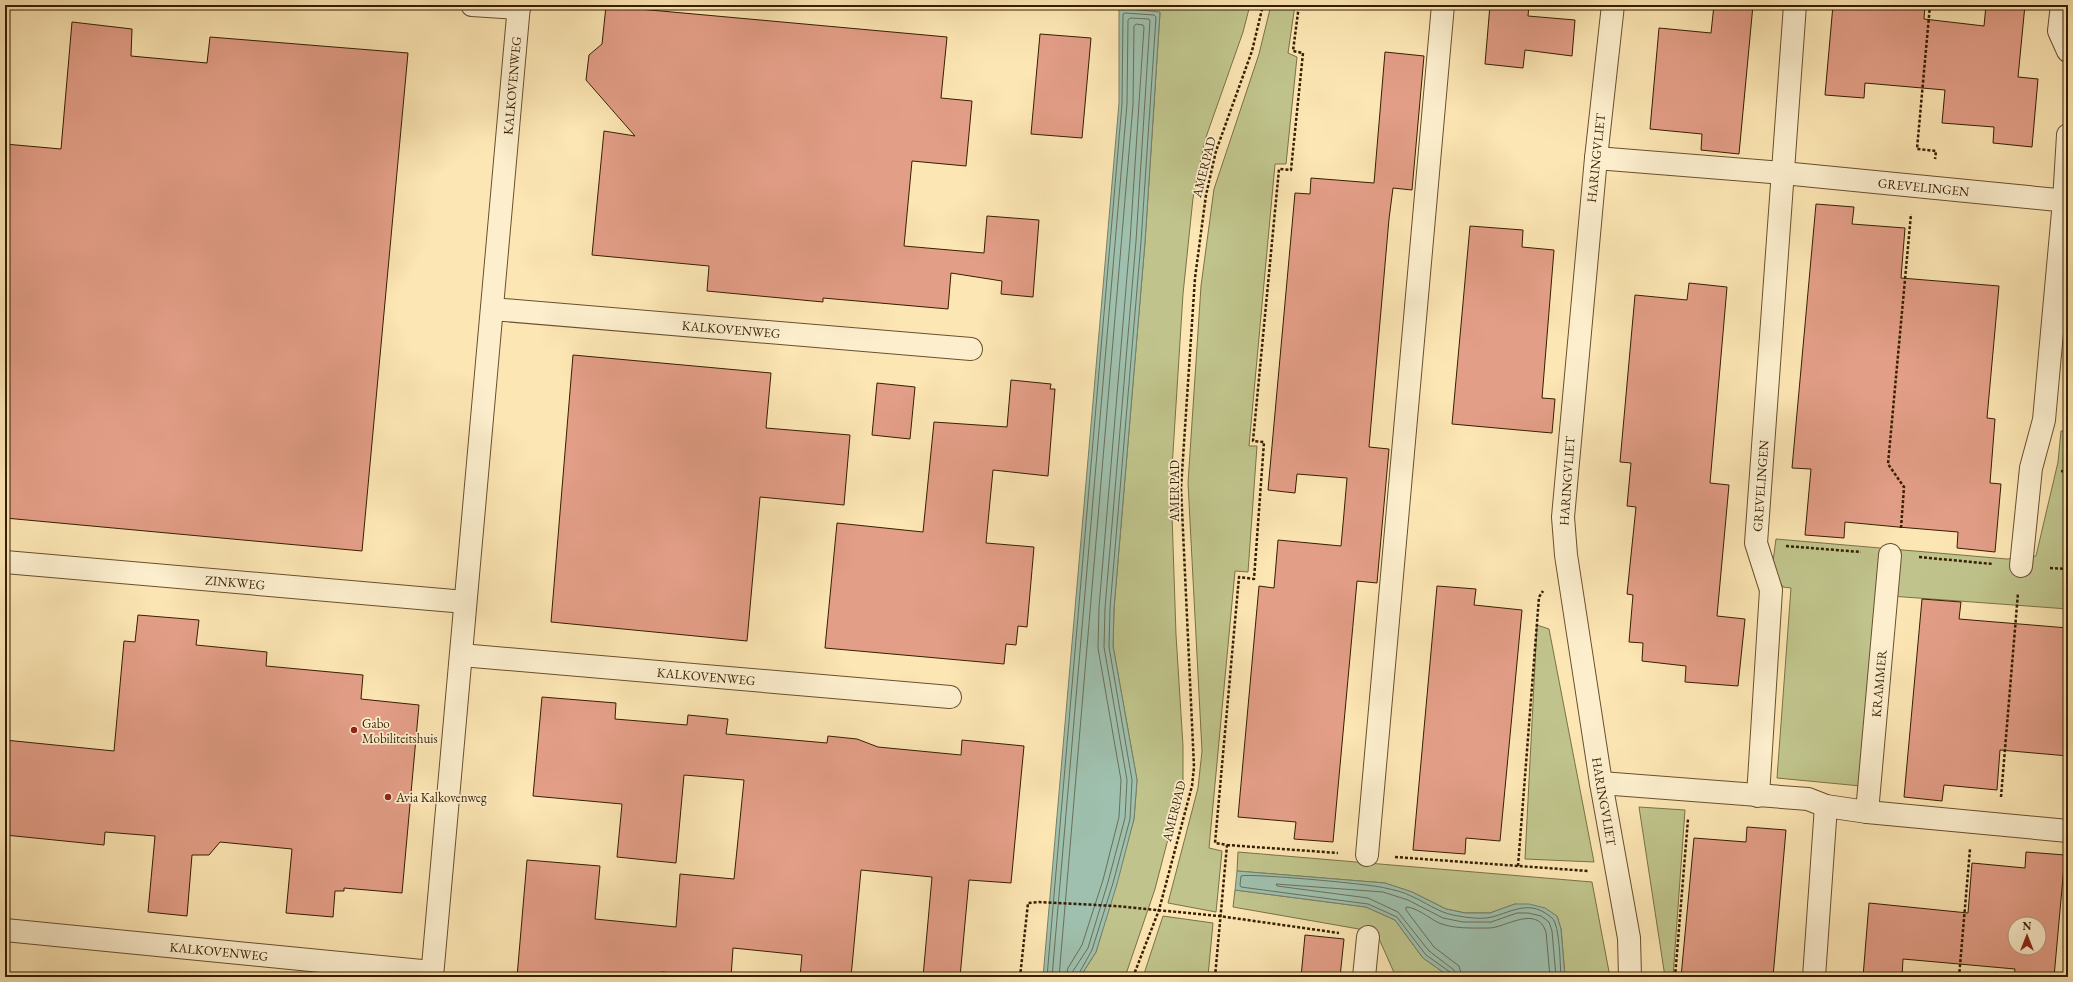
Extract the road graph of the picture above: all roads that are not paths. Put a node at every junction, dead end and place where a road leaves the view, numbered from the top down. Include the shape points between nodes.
1 (472, 5) edge
2 (1443, 5) edge
3 (1613, 5) edge
4 (1795, 5) edge
5 (2062, 5) edge
6 (519, 7) edge
7 (2068, 51) edge
8 (2068, 135) edge
9 (1596, 158) junction
10 (1783, 173) junction
11 (2066, 201) edge
12 (492, 309) junction
13 (971, 348) dead end
14 (1890, 555) road end
15 (5, 562) edge
16 (2021, 566) road end
17 (465, 602) junction
18 (461, 655) junction
19 (950, 697) dead end
20 (1601, 783) junction
21 (1758, 796) junction
22 (1826, 806) junction
23 (1867, 812) junction
24 (2068, 831) edge
25 (1367, 855) road end
26 (5, 930) edge
27 (1368, 938) road end
28 (432, 975) edge
29 (1364, 977) edge
30 (1630, 977) edge
31 (1814, 977) edge

1 - 6 street
2 - 25 street
3 - 9 street, HARINGVLIET
4 - 10 street, GREVELINGEN
5 - 7 street via 2059,31
6 - 12 street, KALKOVENWEG
8 - 11 street
9 - 10 street, GREVELINGEN
9 - 20 street, HARINGVLIET via 1563,517 1566,555
10 - 11 street, GREVELINGEN
10 - 21 street, GREVELINGEN via 1756,543 1771,590
11 - 16 street via 2044,420 2031,468
12 - 13 street, KALKOVENWEG
12 - 17 street, KALKOVENWEG
14 - 23 street, KRAMMER
15 - 17 street, ZINKWEG
17 - 18 street, KALKOVENWEG
18 - 19 street, KALKOVENWEG
18 - 28 street, KALKOVENWEG
20 - 21 street
20 - 30 street, HARINGVLIET via 1629,938
21 - 22 street via 1808,799
22 - 23 street
22 - 31 street
23 - 24 street
26 - 28 street, KALKOVENWEG
27 - 29 street

